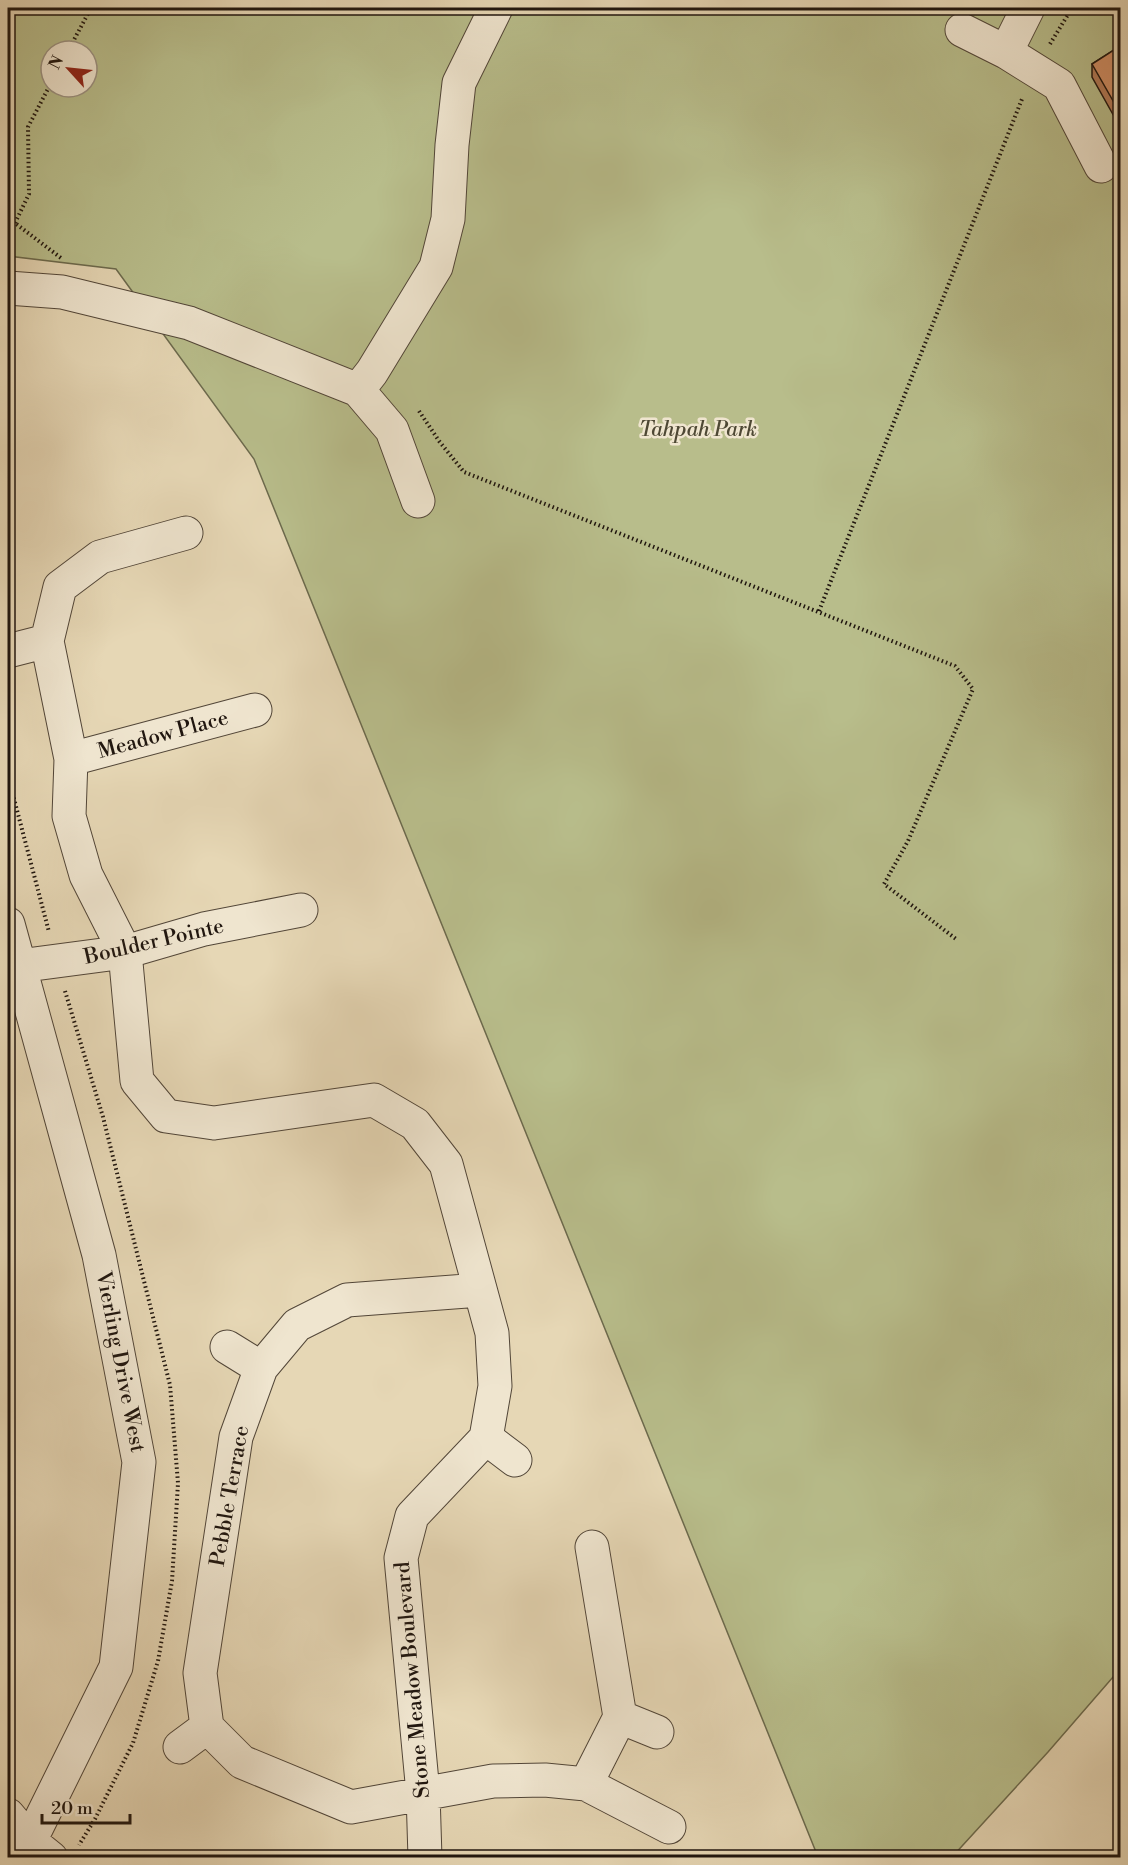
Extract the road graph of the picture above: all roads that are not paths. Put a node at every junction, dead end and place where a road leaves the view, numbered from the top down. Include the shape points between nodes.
1 (496, 8) edge
2 (1028, 8) edge
3 (962, 30) dead end
4 (1006, 52) junction
5 (1101, 166) dead end
6 (8, 288) edge
7 (358, 390) junction
8 (418, 501) dead end
9 (186, 533) dead end
10 (47, 641) junction
11 (8, 651) edge
12 (255, 710) dead end
13 (71, 759) junction
14 (302, 910) dead end
15 (8, 924) edge
16 (125, 952) junction
17 (13, 970) edge
18 (480, 1290) junction
19 (227, 1347) dead end
20 (261, 1368) junction
21 (486, 1438) junction
22 (515, 1460) dead end
23 (592, 1547) dead end
24 (620, 1717) junction
25 (207, 1727) junction
26 (657, 1732) dead end
27 (180, 1747) dead end
28 (586, 1784) junction
29 (423, 1793) junction
30 (8, 1815) edge
31 (669, 1827) dead end
32 (32, 1852) edge
33 (425, 1857) edge

1 - 7 street via 459,83 448,219 436,267
2 - 4 street
3 - 4 street
4 - 5 street via 1059,86
6 - 7 street via 62,292 189,323
7 - 8 street via 392,430
9 - 10 street via 100,557 60,587
10 - 11 street
10 - 13 street
12 - 13 street, Meadow Place
13 - 16 street via 69,816 86,875
14 - 16 street, Boulder Pointe via 204,929
15 - 17 street, Vierling Drive West
16 - 17 street, Boulder Pointe
16 - 18 street via 137,1081 166,1116 214,1123 374,1100 415,1124 446,1164
17 - 32 street, Vierling Drive West via 99,1255 139,1462 116,1667
18 - 20 street, Pebble Terrace via 347,1299 297,1325
18 - 21 street via 492,1333 495,1386
19 - 20 street
20 - 25 street, Pebble Terrace via 236,1437 200,1673
21 - 22 street
21 - 29 street, Stone Meadow Boulevard via 412,1516 401,1558
23 - 24 street
24 - 26 street
24 - 28 street
25 - 27 street
25 - 29 street via 242,1762 351,1807
28 - 29 street via 493,1781
28 - 31 street
29 - 33 street, Stone Meadow Boulevard
30 - 32 street

